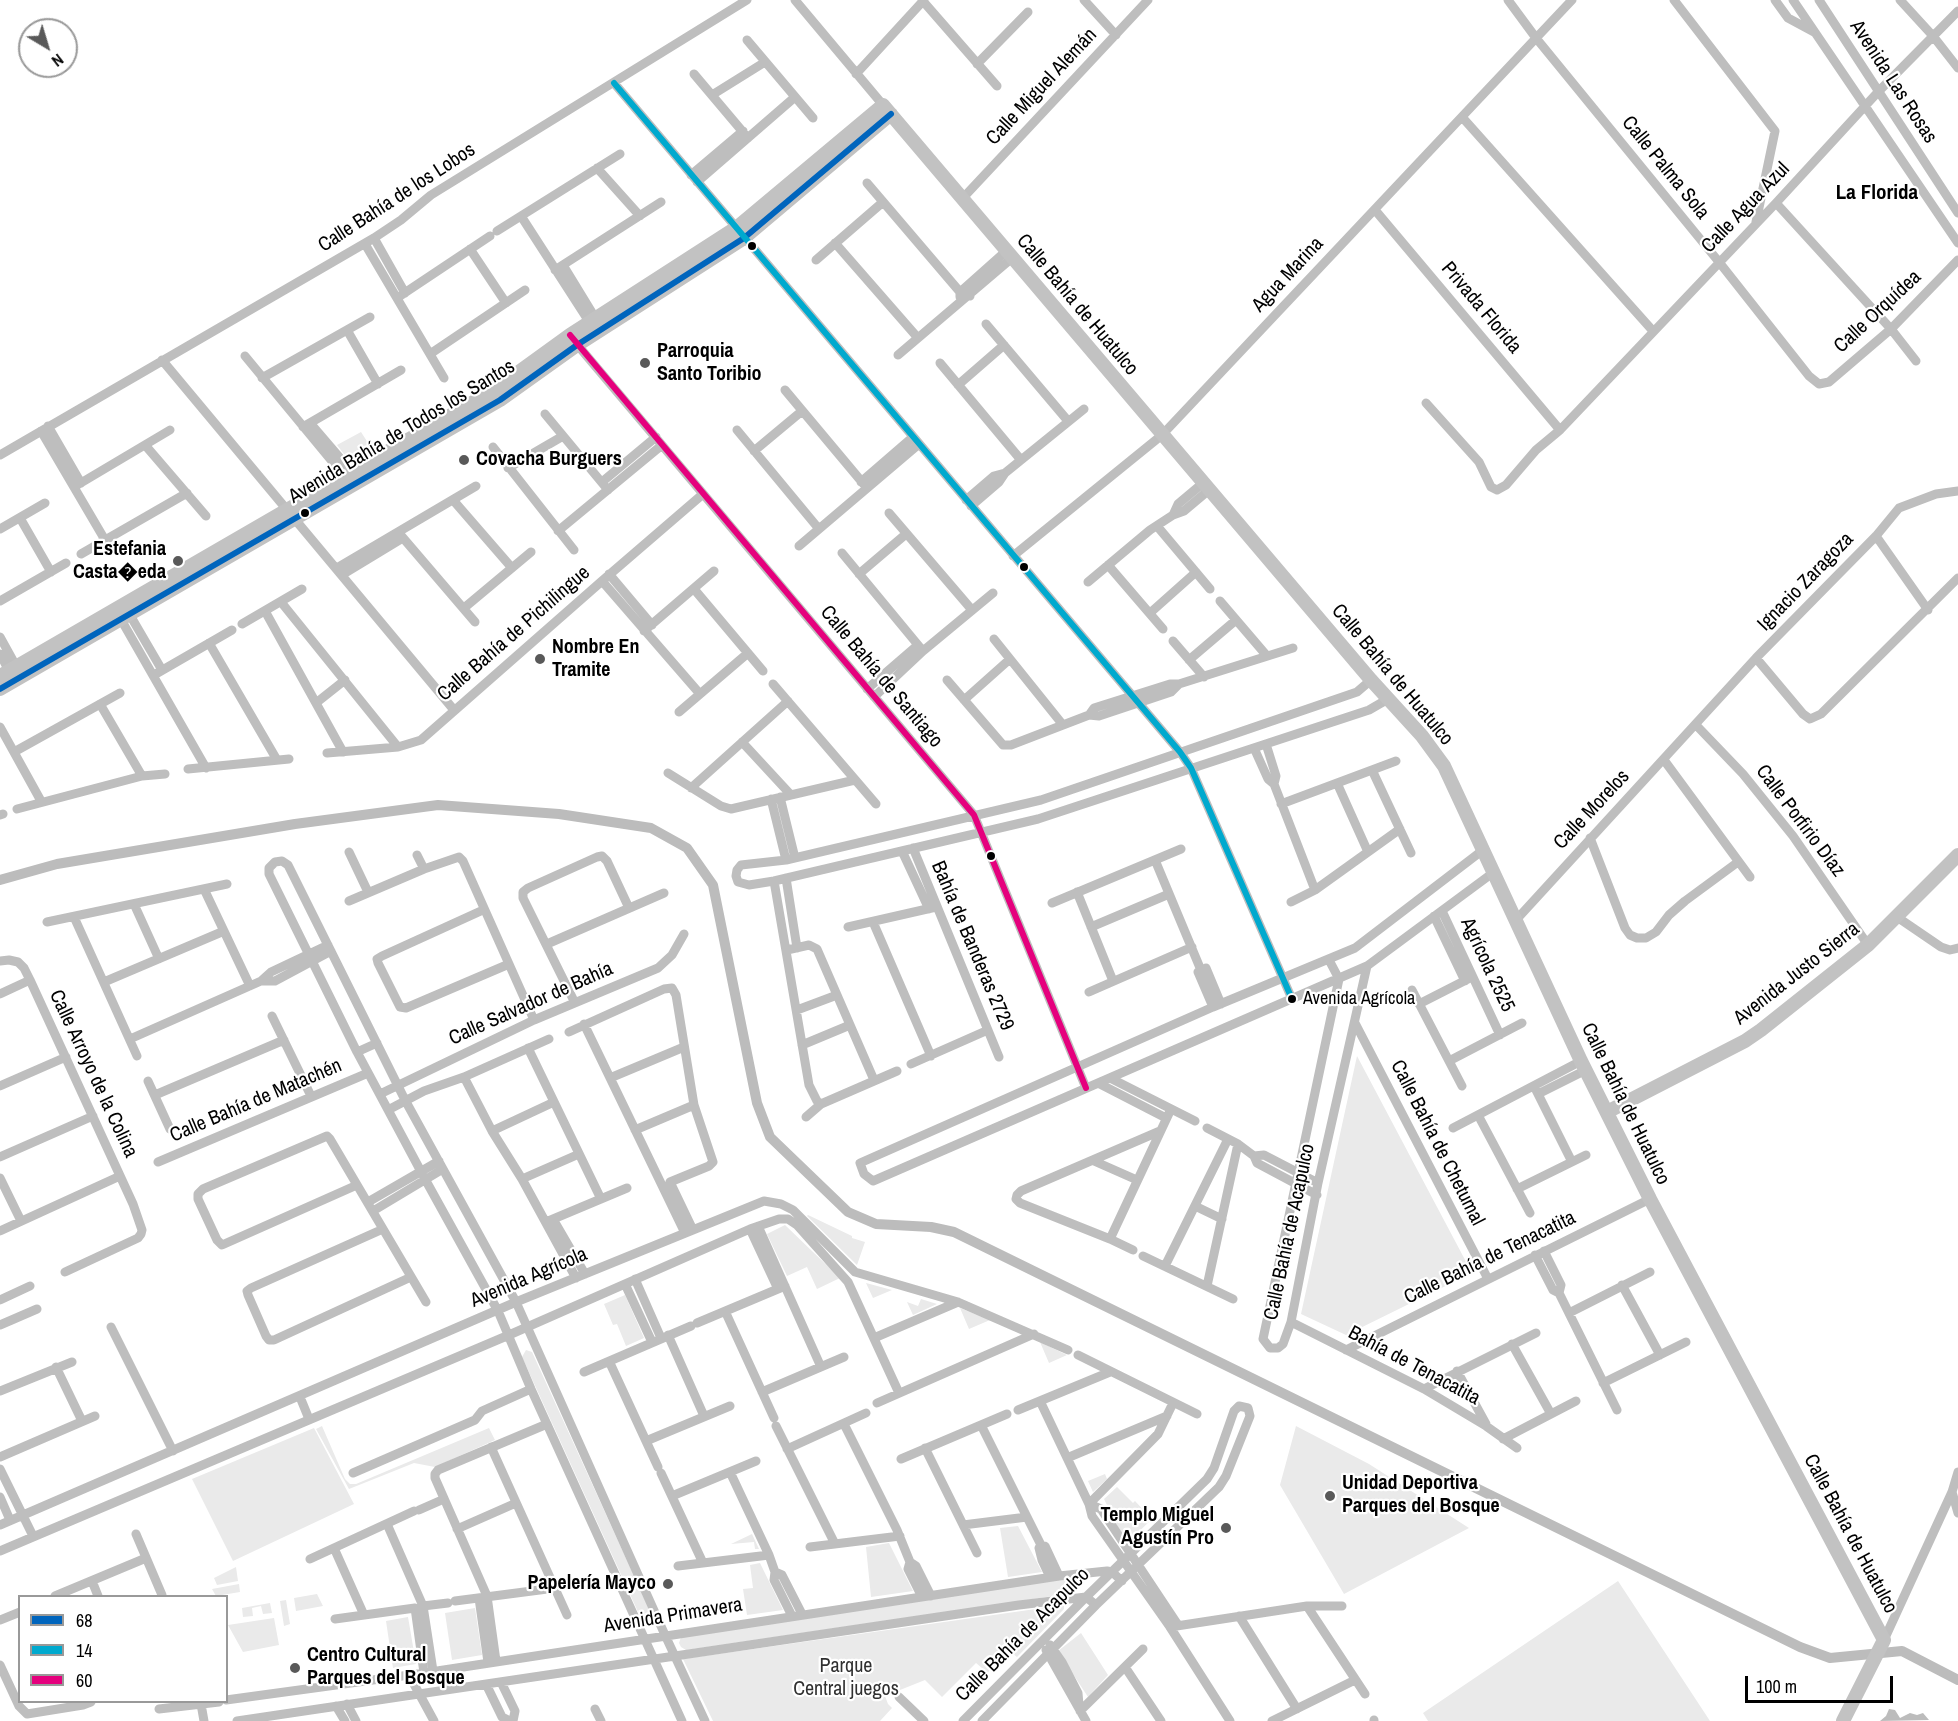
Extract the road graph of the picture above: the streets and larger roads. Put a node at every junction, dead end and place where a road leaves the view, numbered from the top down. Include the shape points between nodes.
1 (747, 0) edge
2 (795, 0) edge
3 (923, 0) edge
4 (1084, 0) edge
5 (1148, 0) edge
6 (1508, 0) edge
7 (1572, 0) edge
8 (1674, 0) edge
9 (1775, 0) edge
10 (1793, 0) edge
11 (1819, 0) edge
12 (1900, 0) edge
13 (1958, 11) edge
14 (1028, 12) dead end
15 (1816, 33) junction
16 (1116, 35) junction
17 (1933, 36) junction
18 (1536, 38) junction
19 (747, 40) dead end
20 (765, 62) junction
21 (977, 64) junction
22 (1958, 68) edge
23 (694, 74) dead end
24 (856, 74) junction
25 (614, 83) junction
26 (997, 86) dead end
27 (1878, 92) junction
28 (712, 95) junction
29 (795, 98) junction
30 (1865, 108) junction
31 (887, 110) junction
32 (1462, 117) junction
33 (813, 118) dead end
34 (746, 135) junction
35 (620, 154) dead end
36 (597, 168) junction
37 (694, 178) junction
38 (867, 183) dead end
39 (962, 199) junction
40 (661, 202) dead end
41 (883, 202) junction
42 (1776, 203) junction
43 (1375, 210) junction
44 (1958, 213) edge
45 (521, 216) junction
46 (640, 216) junction
47 (1756, 224) junction
48 (740, 233) junction
49 (374, 238) junction
50 (835, 243) junction
51 (1958, 243) edge
52 (365, 244) junction
53 (470, 249) junction
54 (1009, 255) junction
55 (816, 260) dead end
56 (1958, 260) edge
57 (1719, 262) junction
58 (559, 267) junction
59 (525, 290) dead end
60 (401, 296) junction
61 (960, 297) junction
62 (506, 303) junction
63 (370, 317) dead end
64 (593, 321) junction
65 (986, 324) dead end
66 (1891, 329) junction
67 (347, 330) junction
68 (1653, 331) junction
69 (918, 338) junction
70 (574, 340) junction
71 (1004, 345) junction
72 (430, 354) junction
73 (898, 355) dead end
74 (244, 356) dead end
75 (162, 360) junction
76 (1916, 361) dead end
77 (940, 363) dead end
78 (401, 370) dead end
79 (262, 378) junction
80 (444, 378) dead end
81 (378, 384) junction
82 (1819, 384) joint
83 (958, 385) junction
84 (785, 390) dead end
85 (1426, 403) dead end
86 (1084, 409) dead end
87 (802, 411) junction
88 (545, 414) dead end
89 (1068, 421) junction
90 (307, 425) junction
91 (45, 429) junction
92 (171, 430) dead end
93 (737, 430) dead end
94 (1560, 430) junction
95 (1162, 435) junction
96 (563, 436) junction
97 (659, 441) junction
98 (916, 441) junction
99 (146, 445) junction
100 (493, 447) dead end
101 (754, 451) junction
102 (0, 455) edge
103 (1021, 460) junction
104 (508, 468) junction
105 (348, 474) junction
106 (77, 485) junction
107 (864, 485) junction
108 (476, 486) dead end
109 (605, 486) junction
110 (1206, 486) junction
111 (1958, 491) edge
112 (187, 493) junction
113 (704, 494) junction
114 (453, 500) junction
115 (45, 503) dead end
116 (969, 503) junction
117 (889, 513) dead end
118 (291, 514) junction
119 (206, 516) dead end
120 (20, 518) junction
121 (1157, 526) junction
122 (0, 529) edge
123 (819, 529) junction
124 (558, 531) junction
125 (906, 534) junction
126 (401, 535) junction
127 (1876, 536) junction
128 (105, 540) junction
129 (798, 546) dead end
130 (574, 550) dead end
131 (531, 552) dead end
132 (81, 554) dead end
133 (842, 554) dead end
134 (1013, 556) junction
135 (66, 563) dead end
136 (1108, 565) junction
137 (512, 568) junction
138 (340, 571) junction
139 (714, 571) dead end
140 (51, 572) junction
141 (1196, 572) junction
142 (859, 574) junction
143 (605, 577) junction
144 (1958, 578) edge
145 (1088, 582) dead end
146 (694, 588) junction
147 (1210, 589) dead end
148 (302, 590) dead end
149 (993, 593) dead end
150 (0, 601) edge
151 (1220, 601) dead end
152 (281, 602) junction
153 (464, 608) junction
154 (122, 610) junction
155 (972, 610) junction
156 (1928, 610) junction
157 (265, 611) junction
158 (1150, 613) junction
159 (1236, 620) junction
160 (475, 622) dead end
161 (242, 624) dead end
162 (648, 628) junction
163 (1163, 629) dead end
164 (232, 630) dead end
165 (0, 637) edge
166 (994, 639) dead end
167 (1173, 641) dead end
168 (209, 643) junction
169 (921, 648) junction
170 (1293, 648) dead end
171 (0, 654) edge
172 (748, 654) junction
173 (1267, 656) junction
174 (1756, 658) junction
175 (1010, 659) junction
176 (1190, 660) junction
177 (9, 671) edge
178 (763, 671) dead end
179 (158, 673) junction
180 (1204, 676) junction
181 (345, 680) junction
182 (946, 680) dead end
183 (1371, 680) junction
184 (773, 684) dead end
185 (0, 688) edge
186 (871, 692) junction
187 (120, 693) dead end
188 (700, 694) junction
189 (1135, 699) junction
190 (1388, 699) junction
191 (964, 700) junction
192 (788, 701) junction
193 (316, 703) junction
194 (100, 704) junction
195 (454, 710) junction
196 (680, 712) dead end
197 (1064, 725) junction
198 (1696, 725) junction
199 (0, 727) edge
200 (742, 742) junction
201 (1266, 744) junction
202 (398, 747) junction
203 (1254, 748) junction
204 (14, 752) junction
205 (343, 752) junction
206 (1180, 752) junction
207 (327, 753) dead end
208 (289, 759) dead end
209 (278, 760) junction
210 (1664, 760) junction
211 (1396, 761) dead end
212 (206, 768) junction
213 (1191, 768) junction
214 (188, 769) dead end
215 (1372, 770) junction
216 (668, 773) dead end
217 (165, 774) dead end
218 (142, 776) junction
219 (855, 780) junction
220 (1337, 783) junction
221 (1274, 784) junction
222 (691, 788) junction
223 (791, 795) junction
224 (775, 798) junction
225 (41, 801) junction
226 (876, 804) dead end
227 (1281, 804) junction
228 (16, 809) dead end
229 (974, 815) junction
230 (1400, 830) junction
231 (980, 832) junction
232 (1590, 838) junction
233 (913, 848) junction
234 (1181, 849) dead end
235 (1483, 850) junction
236 (902, 851) junction
237 (349, 852) dead end
238 (1368, 852) junction
239 (1410, 853) dead end
240 (417, 855) dead end
241 (1958, 855) edge
242 (790, 859) junction
243 (1155, 860) junction
244 (1738, 862) junction
245 (424, 869) junction
246 (1494, 872) junction
247 (1750, 877) dead end
248 (786, 878) junction
249 (774, 881) junction
250 (297, 882) junction
251 (227, 884) dead end
252 (204, 889) junction
253 (1315, 890) junction
254 (368, 892) junction
255 (1077, 892) junction
256 (664, 893) dead end
257 (279, 894) junction
258 (1169, 894) junction
259 (349, 901) dead end
260 (1292, 902) dead end
261 (1052, 903) dead end
262 (134, 904) junction
263 (629, 908) junction
264 (932, 908) junction
265 (483, 910) junction
266 (1438, 914) junction
267 (74, 917) junction
268 (1897, 917) junction
269 (1516, 920) junction
270 (47, 922) dead end
271 (873, 922) junction
272 (848, 927) dead end
273 (1091, 927) junction
274 (224, 931) junction
275 (684, 934) dead end
276 (547, 944) junction
277 (1868, 945) junction
278 (1192, 947) junction
279 (330, 948) junction
280 (797, 948) junction
281 (1954, 949) edge
282 (786, 950) junction
283 (310, 957) junction
284 (159, 959) junction
285 (1329, 960) junction
286 (0, 961) edge
287 (509, 964) junction
288 (1367, 966) junction
289 (1282, 978) junction
290 (1339, 979) junction
291 (1468, 979) junction
292 (30, 980) junction
293 (1113, 981) junction
294 (104, 982) junction
295 (250, 986) junction
296 (1412, 990) dead end
297 (1089, 992) dead end
298 (0, 994) edge
299 (837, 995) junction
300 (1292, 999) junction
301 (575, 1003) junction
302 (1419, 1004) junction
303 (1217, 1005) junction
304 (797, 1010) junction
305 (272, 1016) dead end
306 (534, 1020) junction
307 (1355, 1023) junction
308 (1522, 1023) dead end
309 (584, 1024) junction
310 (850, 1025) junction
311 (988, 1030) junction
312 (569, 1032) dead end
313 (1500, 1035) junction
314 (549, 1039) dead end
315 (130, 1040) junction
316 (284, 1040) junction
317 (377, 1043) junction
318 (802, 1045) junction
319 (684, 1047) junction
320 (528, 1048) junction
321 (357, 1052) junction
322 (137, 1056) dead end
323 (931, 1056) junction
324 (66, 1057) junction
325 (999, 1057) dead end
326 (1449, 1061) junction
327 (911, 1064) dead end
328 (1583, 1065) junction
329 (1077, 1066) junction
330 (897, 1071) dead end
331 (368, 1073) junction
332 (464, 1077) junction
333 (610, 1078) junction
334 (1110, 1078) junction
335 (874, 1080) junction
336 (148, 1081) dead end
337 (1098, 1083) junction
338 (398, 1085) junction
339 (0, 1086) edge
340 (1462, 1086) dead end
341 (1086, 1088) junction
342 (1536, 1090) junction
343 (380, 1094) junction
344 (155, 1095) junction
345 (311, 1096) junction
346 (405, 1100) junction
347 (554, 1102) junction
348 (821, 1104) junction
349 (694, 1106) junction
350 (388, 1110) junction
351 (1607, 1112) junction
352 (1168, 1113) junction
353 (1478, 1115) junction
354 (93, 1116) junction
355 (806, 1117) dead end
356 (1195, 1121) dead end
357 (1207, 1128) dead end
358 (1453, 1128) dead end
359 (170, 1129) dead end
360 (635, 1130) junction
361 (492, 1131) junction
362 (1160, 1131) junction
363 (1228, 1139) junction
364 (1238, 1144) junction
365 (579, 1154) junction
366 (1586, 1155) dead end
367 (1254, 1156) junction
368 (0, 1157) edge
369 (1094, 1161) junction
370 (158, 1162) dead end
371 (1572, 1162) junction
372 (441, 1165) junction
373 (1298, 1172) junction
374 (423, 1175) junction
375 (120, 1176) junction
376 (0, 1178) edge
377 (522, 1179) junction
378 (1137, 1180) junction
379 (1295, 1183) junction
380 (1318, 1183) junction
381 (357, 1185) junction
382 (627, 1188) dead end
383 (1517, 1189) junction
384 (1317, 1195) junction
385 (1650, 1198) junction
386 (601, 1199) junction
387 (761, 1202) junction
388 (1195, 1206) junction
389 (370, 1207) junction
390 (1530, 1213) dead end
391 (1222, 1219) junction
392 (775, 1220) junction
393 (21, 1221) junction
394 (549, 1221) junction
395 (754, 1228) junction
396 (383, 1229) junction
397 (0, 1231) edge
398 (689, 1232) junction
399 (1110, 1239) junction
400 (1132, 1250) dead end
401 (1540, 1253) junction
402 (1143, 1256) dead end
403 (1165, 1266) junction
404 (65, 1272) dead end
405 (855, 1272) junction
406 (1650, 1272) dead end
407 (581, 1276) junction
408 (411, 1277) junction
409 (635, 1279) junction
410 (1488, 1279) junction
411 (848, 1282) junction
412 (626, 1284) junction
413 (1622, 1285) junction
414 (30, 1286) dead end
415 (1207, 1286) junction
416 (782, 1287) junction
417 (1233, 1299) dead end
418 (0, 1300) edge
419 (426, 1302) dead end
420 (516, 1302) junction
421 (958, 1302) junction
422 (38, 1309) dead end
423 (498, 1311) junction
424 (725, 1311) junction
425 (1569, 1313) junction
426 (1291, 1322) junction
427 (0, 1325) edge
428 (528, 1326) junction
429 (111, 1327) dead end
430 (1536, 1333) dead end
431 (1035, 1334) junction
432 (509, 1335) junction
433 (874, 1338) junction
434 (660, 1339) junction
435 (1686, 1342) dead end
436 (1512, 1344) junction
437 (1068, 1350) dead end
438 (1346, 1350) junction
439 (1078, 1355) dead end
440 (1660, 1355) junction
441 (844, 1357) dead end
442 (609, 1361) junction
443 (72, 1362) dead end
444 (56, 1367) junction
445 (821, 1367) junction
446 (1457, 1371) junction
447 (584, 1372) dead end
448 (1110, 1372) junction
449 (1603, 1383) junction
450 (531, 1389) junction
451 (1424, 1389) junction
452 (0, 1391) edge
453 (762, 1392) junction
454 (899, 1393) junction
455 (300, 1397) junction
456 (1040, 1401) junction
457 (1576, 1401) dead end
458 (877, 1403) dead end
459 (1173, 1403) junction
460 (730, 1406) dead end
461 (1018, 1410) dead end
462 (1617, 1410) dead end
463 (866, 1413) dead end
464 (1007, 1414) dead end
465 (1197, 1414) dead end
466 (1551, 1414) junction
467 (95, 1416) dead end
468 (704, 1416) junction
469 (1167, 1416) junction
470 (309, 1419) junction
471 (82, 1421) junction
472 (547, 1424) junction
473 (844, 1424) junction
474 (981, 1425) junction
475 (1486, 1426) junction
476 (1503, 1438) junction
477 (646, 1441) junction
478 (491, 1447) junction
479 (926, 1448) junction
480 (1517, 1448) dead end
481 (787, 1449) junction
482 (172, 1451) junction
483 (0, 1457) edge
484 (1067, 1458) junction
485 (901, 1459) dead end
486 (756, 1461) dead end
487 (0, 1468) edge
488 (730, 1472) junction
489 (1958, 1472) edge
490 (353, 1473) dead end
491 (1952, 1492) junction
492 (672, 1496) junction
493 (0, 1497) edge
494 (444, 1499) junction
495 (516, 1503) junction
496 (1089, 1504) junction
497 (1958, 1513) edge
498 (23, 1514) junction
499 (1027, 1517) junction
500 (10, 1520) junction
501 (387, 1524) junction
502 (0, 1525) edge
503 (963, 1525) junction
504 (457, 1529) junction
505 (136, 1534) dead end
506 (33, 1536) junction
507 (900, 1536) junction
508 (835, 1544) junction
509 (810, 1547) dead end
510 (334, 1548) junction
511 (0, 1551) edge
512 (977, 1553) dead end
513 (769, 1555) junction
514 (1126, 1557) junction
515 (146, 1558) junction
516 (310, 1559) dead end
517 (703, 1563) junction
518 (1138, 1565) junction
519 (678, 1566) dead end
520 (1112, 1572) junction
521 (1130, 1572) junction
522 (1054, 1577) junction
523 (92, 1581) junction
524 (1122, 1581) junction
525 (555, 1588) junction
526 (57, 1595) edge
527 (98, 1595) edge
528 (162, 1595) dead end
529 (926, 1596) junction
530 (483, 1597) junction
531 (1086, 1597) junction
532 (1096, 1605) junction
533 (1307, 1606) junction
534 (1342, 1606) dead end
535 (419, 1607) junction
536 (18, 1613) edge
537 (364, 1615) junction
538 (567, 1615) dead end
539 (797, 1615) junction
540 (1239, 1616) junction
541 (335, 1619) dead end
542 (0, 1620) edge
543 (1174, 1626) junction
544 (664, 1635) junction
545 (643, 1638) junction
546 (1043, 1641) junction
547 (1883, 1642) junction
548 (1143, 1649) dead end
549 (1051, 1651) junction
550 (675, 1656) junction
551 (653, 1659) junction
552 (492, 1662) junction
553 (0, 1665) edge
554 (1125, 1667) junction
555 (428, 1672) junction
556 (408, 1675) junction
557 (18, 1679) edge
558 (1355, 1680) junction
559 (9, 1682) junction
560 (501, 1682) junction
561 (486, 1684) junction
562 (994, 1690) junction
563 (420, 1694) junction
564 (1365, 1694) dead end
565 (899, 1697) dead end
566 (1003, 1699) junction
567 (228, 1701) edge
568 (85, 1703) edge
569 (207, 1703) edge
570 (201, 1704) junction
571 (347, 1704) junction
572 (336, 1706) junction
573 (1297, 1708) junction
574 (159, 1709) dead end
575 (595, 1709) dead end
576 (1080, 1711) junction
577 (204, 1721) edge
578 (237, 1721) edge
579 (345, 1721) edge
580 (356, 1721) edge
581 (434, 1721) edge
582 (511, 1721) edge
583 (601, 1721) edge
584 (682, 1721) edge
585 (705, 1721) edge
586 (924, 1721) edge
587 (963, 1721) edge
588 (982, 1721) edge
589 (1086, 1721) edge
590 (1161, 1721) edge
591 (1230, 1721) edge
592 (1272, 1721) edge
593 (1843, 1721) edge

1 - 25 street, Calle Bahía de los Lobos
2 - 24 street, Calle Bahía de Huatulco
3 - 21 street
3 - 24 street
4 - 16 street
5 - 16 street, Calle Miguel Alemán
6 - 18 street, Calle Palma Sola
7 - 18 street, Agua Marina
8 - 47 street via 1775,131
9 - 15 street, Avenida Las Rosas via 1788,18
10 - 15 street, Avenida Las Rosas
11 - 27 street, Avenida Las Rosas
12 - 17 street
13 - 17 street, Calle Agua Azul
14 - 21 street
15 - 30 street, Avenida Las Rosas
16 - 39 street, Calle Miguel Alemán
17 - 22 street
17 - 27 street, Calle Agua Azul
18 - 32 street, Agua Marina
18 - 57 street, Calle Palma Sola
19 - 20 street
20 - 28 street
20 - 29 street
21 - 26 street
23 - 28 street
24 - 31 street, Calle Bahía de Huatulco
25 - 37 street
25 - 49 street, Calle Bahía de los Lobos via 430,195
27 - 30 street, Calle Agua Azul
27 - 44 street, Avenida Las Rosas
28 - 34 street
29 - 33 street
29 - 34 street
30 - 42 street, Calle Agua Azul
30 - 51 street, Avenida Las Rosas
31 - 39 street, Calle Bahía de Huatulco
31 - 48 street, Avenida Bahía de Todos los Santos
32 - 43 street, Agua Marina
32 - 68 street
34 - 37 street
35 - 36 street
36 - 45 street
36 - 46 street
37 - 48 street
38 - 41 street
39 - 54 street, Calle Bahía de Huatulco
40 - 46 street
41 - 50 street
41 - 61 street
42 - 47 street, Calle Agua Azul
42 - 66 street
43 - 94 street, Privada Florida
43 - 95 street, Agua Marina
45 - 53 street
45 - 58 street
46 - 58 street
47 - 57 street, Calle Agua Azul
48 - 64 street, Avenida Bahía de Todos los Santos
48 - 70 street, Avenida Bahía de Todos los Santos
48 - 98 street
49 - 52 street, Calle Bahía de los Lobos
49 - 60 street
50 - 55 street
50 - 69 street
52 - 60 street
52 - 75 street, Calle Bahía de los Lobos
53 - 60 street
53 - 62 street
54 - 61 street
54 - 61 street via 969,296
54 - 95 street, Calle Bahía de Huatulco
56 - 66 street, Calle Orquídea
57 - 68 street, Calle Agua Azul
57 - 82 street, Calle Palma Sola
58 - 64 street
59 - 62 street
60 - 72 street
61 - 69 street
62 - 72 street
63 - 67 street
64 - 70 street, Avenida Bahía de Todos los Santos
65 - 71 street
66 - 76 street
66 - 82 street, Calle Orquídea via 1829,382
67 - 79 street
67 - 81 street
68 - 94 street, Calle Agua Azul
69 - 73 street
70 - 97 street, Calle Bahía de Santiago
70 - 105 street, Avenida Bahía de Todos los Santos
70 - 118 street, Avenida Bahía de Todos los Santos via 500,400
71 - 83 street
71 - 89 street
72 - 80 street
74 - 79 street
75 - 91 street, Calle Bahía de los Lobos
75 - 118 street
77 - 83 street
78 - 81 street
79 - 90 street
81 - 90 street
83 - 103 street
84 - 87 street
85 - 94 street, Calle Agua Azul via 1479,462 1491,487 1497,490
86 - 89 street
87 - 101 street
87 - 107 street
88 - 96 street
89 - 103 street
90 - 105 street
91 - 102 street, Calle Bahía de los Lobos
91 - 106 street
92 - 99 street
93 - 101 street
95 - 110 street, Calle Bahía de Huatulco
95 - 134 street, Agua Marina
96 - 104 street
96 - 109 street
97 - 109 street
97 - 113 street, Calle Bahía de Santiago
98 - 107 street
98 - 116 street
99 - 106 street
99 - 112 street
100 - 104 street
101 - 123 street
103 - 116 street via 1005,473 994,476
104 - 124 street
105 - 118 street, Avenida Bahía de Todos los Santos
106 - 128 street
107 - 123 street
108 - 114 street
109 - 124 street
110 - 121 street via 1184,511
110 - 183 street, Calle Bahía de Huatulco
111 - 127 street, Ignacio Zaragoza via 1936,494 1899,508
112 - 119 street
112 - 128 street
113 - 143 street, Calle Bahía de Pichilingue
113 - 186 street, Calle Bahía de Santiago
114 - 126 street
114 - 137 street
115 - 120 street
116 - 134 street
117 - 125 street
118 - 138 street
118 - 154 street, Avenida Bahía de Todos los Santos
120 - 122 street
120 - 140 street
121 - 136 street
121 - 141 street
123 - 129 street
124 - 130 street
125 - 142 street
125 - 155 street
126 - 138 street
126 - 153 street
127 - 156 street
127 - 174 street, Ignacio Zaragoza
128 - 132 street
131 - 137 street
133 - 142 street
134 - 189 street
135 - 140 street
136 - 145 street
136 - 158 street
137 - 153 street
138 - 195 street
139 - 146 street
140 - 150 street
141 - 147 street
141 - 158 street
142 - 169 street
143 - 162 street
143 - 195 street, Calle Bahía de Pichilingue
144 - 156 street
146 - 162 street
146 - 172 street
148 - 152 street
149 - 155 street
151 - 159 street
152 - 157 street
152 - 181 street
153 - 160 street
154 - 177 street, Avenida Bahía de Todos los Santos
154 - 179 street
154 - 185 street, Avenida Bahía de Todos los Santos
155 - 169 street
156 - 174 street via 1821,714 1810,719
157 - 161 street
157 - 193 street
158 - 163 street
159 - 173 street
159 - 176 street
162 - 188 street
164 - 168 street
165 - 177 street
166 - 175 street
167 - 176 street
168 - 179 street
168 - 209 street
169 - 186 street
170 - 173 street
171 - 177 street
172 - 178 street
172 - 188 street
173 - 180 street
174 - 198 street, Ignacio Zaragoza
175 - 191 street
175 - 197 street
176 - 180 street
179 - 212 street
180 - 189 street via 1170,684
181 - 193 street
181 - 202 street
182 - 191 street
183 - 190 street, Calle Bahía de Huatulco
183 - 206 street via 1357,692
184 - 192 street
186 - 229 street, Calle Bahía de Santiago
187 - 194 street
188 - 196 street
189 - 197 street via 1094,708 1089,715
189 - 206 street
190 - 201 street via 1369,710
190 - 235 street, Calle Bahía de Huatulco via 1444,766
191 - 197 street via 1003,745
192 - 200 street
192 - 219 street
193 - 205 street
194 - 204 street
194 - 218 street
195 - 202 street, Calle Bahía de Pichilingue via 421,740
198 - 210 street, Calle Morelos
198 - 277 street, Calle Porfirio Díaz via 1743,774 1793,836
199 - 204 street
200 - 222 street
200 - 223 street
201 - 203 street
201 - 221 street via 1276,776
202 - 205 street, Calle Bahía de Pichilingue
203 - 213 street
203 - 221 street
204 - 225 street
205 - 207 street, Calle Bahía de Pichilingue
206 - 213 street
206 - 229 street via 1041,800
208 - 209 street
209 - 212 street
210 - 232 street, Calle Morelos
210 - 244 street
211 - 215 street
212 - 214 street
213 - 231 street via 1038,819
213 - 289 street
215 - 220 street
215 - 230 street
216 - 222 street
217 - 218 street
218 - 225 street
219 - 223 street
219 - 226 street
220 - 227 street
220 - 238 street
221 - 227 street
222 - 224 street via 726,808
223 - 224 street
224 - 242 street
225 - 228 street
227 - 253 street
229 - 231 street, Calle Bahía de Santiago
229 - 242 street
230 - 238 street
230 - 239 street
231 - 233 street
231 - 329 street, Calle Bahía de Santiago
232 - 244 street via 1625,928 1638,938 1656,932 1685,901
232 - 269 street, Calle Morelos
233 - 236 street
233 - 264 street, Bahía de Banderas 2729
234 - 243 street
235 - 246 street, Calle Bahía de Huatulco
235 - 285 street via 1355,948
236 - 248 street
236 - 264 street
237 - 254 street
238 - 253 street
240 - 245 street
241 - 268 street, Avenida Justo Sierra
242 - 249 street via 741,865 737,870 738,882 749,885
243 - 255 street
243 - 258 street
244 - 247 street
245 - 254 street
245 - 265 street via 459,857
246 - 266 street
246 - 269 street, Calle Bahía de Huatulco
248 - 249 street
248 - 280 street
249 - 282 street
250 - 257 street via 282,883
250 - 257 street via 285,862 273,863 269,874
250 - 279 street
251 - 252 street
252 - 262 street
252 - 274 street
253 - 260 street
254 - 259 street
255 - 261 street
255 - 273 street
256 - 263 street
257 - 283 street
258 - 273 street
258 - 278 street
262 - 267 street
262 - 284 street
263 - 276 street
263 - 276 street via 607,861 603,856 597,857 523,892
264 - 271 street
264 - 311 street, Bahía de Banderas 2729
265 - 287 street
265 - 287 street via 382,956 378,963 400,1007 406,1008
266 - 288 street
266 - 291 street, Agrícola 2525
267 - 270 street
267 - 294 street
268 - 277 street, Avenida Justo Sierra
268 - 281 street via 1941,947
269 - 328 street, Calle Bahía de Huatulco
271 - 272 street
271 - 323 street
273 - 293 street
274 - 284 street
274 - 295 street
275 - 301 street, Calle Salvador de Bahía via 672,955 658,968
276 - 301 street
277 - 351 street, Avenida Justo Sierra via 1745,1041
278 - 293 street
278 - 303 street via 1203,975 1206,968
279 - 283 street
279 - 317 street
280 - 282 street
280 - 299 street via 809,945 817,949
282 - 304 street
283 - 295 street via 275,981
283 - 321 street
284 - 294 street
285 - 289 street
285 - 290 street
286 - 292 street, Calle Arroyo de la Colina via 18,962
287 - 306 street
288 - 290 street
288 - 307 street, Calle Bahía de Acapulco
289 - 300 street
289 - 303 street
290 - 300 street
290 - 373 street, Calle Bahía de Acapulco
291 - 302 street
291 - 313 street, Agrícola 2525
292 - 298 street
292 - 324 street, Calle Arroyo de la Colina
293 - 297 street
294 - 315 street
295 - 315 street
296 - 302 street
299 - 304 street
299 - 310 street
300 - 334 street
301 - 306 street, Calle Salvador de Bahía
302 - 326 street
303 - 329 street
304 - 318 street
305 - 316 street
306 - 338 street, Calle Salvador de Bahía
307 - 380 street, Calle Bahía de Acapulco
307 - 410 street, Calle Bahía de Chetumal
308 - 313 street
309 - 312 street
309 - 319 street via 672,988
309 - 333 street
310 - 318 street
310 - 335 street
311 - 323 street
311 - 325 street, Bahía de Banderas 2729
313 - 326 street
314 - 320 street, Calle Salvador de Bahía
315 - 322 street
316 - 344 street
316 - 345 street
317 - 321 street
317 - 338 street
318 - 348 street via 809,1085
319 - 333 street
319 - 349 street
320 - 332 street, Calle Salvador de Bahía
320 - 347 street
321 - 331 street
323 - 327 street
324 - 339 street
324 - 354 street, Calle Arroyo de la Colina
326 - 340 street
328 - 342 street
328 - 351 street, Calle Bahía de Huatulco
329 - 341 street, Calle Bahía de Santiago
329 - 341 street via 860,1162 864,1174 873,1181
330 - 335 street
331 - 343 street
331 - 345 street, Calle Bahía de Matachén
332 - 346 street, Calle Salvador de Bahía
332 - 361 street
333 - 360 street
334 - 337 street
334 - 352 street
335 - 348 street
336 - 344 street
337 - 341 street
337 - 352 street
338 - 343 street, Calle Salvador de Bahía
338 - 346 street
342 - 353 street
342 - 371 street
343 - 350 street
344 - 359 street
345 - 370 street, Calle Bahía de Matachén
346 - 350 street, Calle Salvador de Bahía
346 - 372 street
347 - 361 street
347 - 365 street
348 - 355 street
349 - 360 street
349 - 398 street via 713,1162 670,1182
350 - 374 street
351 - 385 street, Calle Bahía de Huatulco
352 - 356 street
352 - 362 street
353 - 358 street
353 - 383 street
354 - 368 street
354 - 375 street, Calle Arroyo de la Colina
357 - 363 street
360 - 398 street
361 - 377 street
362 - 369 street
362 - 378 street
363 - 364 street
363 - 388 street
364 - 367 street
364 - 391 street
365 - 377 street
365 - 386 street
366 - 371 street
367 - 373 street via 1264,1155
367 - 379 street via 1257,1163
369 - 378 street
369 - 399 street via 1021,1191 1016,1199
371 - 383 street
372 - 374 street
372 - 420 street
373 - 379 street, Calle Bahía de Acapulco
373 - 380 street
374 - 389 street
374 - 423 street
375 - 393 street
375 - 404 street, Calle Arroyo de la Colina via 141,1234
376 - 393 street
377 - 394 street
378 - 399 street
379 - 384 street
379 - 426 street, Calle Bahía de Acapulco via 1263,1339 1270,1348 1283,1344
380 - 384 street, Calle Bahía de Acapulco
381 - 381 street via 327,1136 203,1190 198,1199 222,1245
381 - 389 street
382 - 386 street
383 - 390 street
384 - 426 street, Calle Bahía de Acapulco
385 - 401 street, Calle Bahía de Tenacatita
385 - 547 street, Calle Bahía de Huatulco
386 - 394 street
387 - 392 street via 772,1209
387 - 398 street, Avenida Agrícola
387 - 405 street, Avenida Agrícola via 787,1206 798,1214
388 - 391 street
388 - 403 street
389 - 396 street
391 - 415 street
392 - 395 street
392 - 411 street via 788,1219 797,1225
393 - 397 street
394 - 407 street
395 - 409 street
395 - 416 street
396 - 408 street
396 - 408 street via 247,1291 266,1336 274,1340
398 - 407 street, Avenida Agrícola
399 - 400 street
401 - 410 street, Calle Bahía de Tenacatita
401 - 425 street via 1553,1290 1559,1293
402 - 403 street
403 - 415 street
405 - 411 street
405 - 421 street
406 - 413 street
407 - 420 street, Avenida Agrícola
408 - 419 street
409 - 412 street
409 - 434 street
410 - 438 street, Calle Bahía de Tenacatita
411 - 433 street
412 - 428 street
412 - 434 street
413 - 425 street
413 - 440 street
414 - 418 street
415 - 417 street
416 - 424 street
416 - 445 street
420 - 423 street, Avenida Agrícola
420 - 428 street
421 - 431 street
421 - 433 street
422 - 427 street
423 - 432 street
423 - 455 street, Avenida Agrícola
424 - 434 street
424 - 453 street
425 - 449 street
426 - 438 street, Bahía de Tenacatita
428 - 432 street
428 - 544 street
429 - 482 street
430 - 436 street
431 - 437 street
431 - 454 street
432 - 450 street
432 - 470 street
433 - 454 street
434 - 442 street
434 - 468 street
435 - 440 street
436 - 446 street
436 - 466 street
438 - 451 street, Bahía de Tenacatita
439 - 448 street
440 - 449 street
441 - 445 street
442 - 447 street
442 - 477 street
443 - 444 street
444 - 452 street
444 - 471 street
445 - 453 street
446 - 451 street
446 - 475 street
448 - 456 street
448 - 459 street
449 - 462 street
450 - 472 street
450 - 490 street via 482,1411 475,1420
451 - 475 street, Bahía de Tenacatita
453 - 481 street
454 - 458 street
455 - 470 street
455 - 482 street, Avenida Agrícola
456 - 461 street
456 - 484 street
457 - 466 street
459 - 465 street
459 - 469 street
460 - 468 street
463 - 473 street
464 - 474 street
466 - 476 street
467 - 471 street
468 - 477 street
469 - 484 street
469 - 496 street via 1158,1434
470 - 506 street
471 - 483 street
472 - 478 street
472 - 545 street
473 - 481 street
473 - 507 street
474 - 479 street
474 - 499 street
475 - 476 street, Bahía de Tenacatita
476 - 480 street, Bahía de Tenacatita
477 - 492 street
478 - 494 street via 438,1470 435,1474
478 - 495 street
479 - 485 street
479 - 503 street
481 - 508 street
482 - 498 street, Avenida Agrícola
484 - 496 street
486 - 488 street
487 - 498 street
488 - 492 street
488 - 513 street
489 - 491 street
491 - 497 street
491 - 547 street
492 - 517 street
493 - 500 street
494 - 501 street
494 - 504 street
495 - 504 street
495 - 525 street
496 - 514 street via 1101,1509
498 - 500 street, Avenida Agrícola
498 - 506 street
499 - 503 street
499 - 522 street via 1041,1545 1042,1560
500 - 502 street, Avenida Agrícola
501 - 510 street
501 - 535 street
503 - 512 street
504 - 530 street
505 - 515 street
506 - 511 street
507 - 508 street
507 - 529 street via 910,1562 908,1569
508 - 509 street
510 - 516 street
510 - 537 street
513 - 517 street
513 - 539 street via 775,1572 782,1575
514 - 518 street
514 - 518 street, Calle Bahía de Acapulco via 1207,1479 1234,1411 1242,1406 1248,1408 1250,1416 1219,1487
514 - 520 street, Calle Bahía de Acapulco
514 - 521 street
515 - 523 street
515 - 528 street
517 - 519 street
518 - 521 street, Calle Bahía de Acapulco
518 - 543 street
520 - 522 street, Avenida Primavera
520 - 524 street
520 - 531 street, Calle Bahía de Acapulco
521 - 524 street, Calle Bahía de Acapulco
521 - 543 street
522 - 529 street, Avenida Primavera
523 - 526 street
523 - 527 street
524 - 532 street, Calle Bahía de Acapulco
525 - 530 street
525 - 538 street
529 - 539 street, Avenida Primavera
530 - 535 street
530 - 552 street
531 - 532 street
531 - 546 street, Calle Bahía de Acapulco
531 - 550 street, Avenida Primavera
532 - 549 street, Calle Bahía de Acapulco
533 - 534 street
533 - 540 street
533 - 558 street
535 - 537 street
535 - 555 street
536 - 542 street
537 - 541 street
539 - 544 street, Avenida Primavera
540 - 543 street
540 - 573 street
543 - 591 street
544 - 545 street, Avenida Primavera
544 - 550 street
545 - 551 street
545 - 552 street, Avenida Primavera
546 - 549 street
546 - 562 street, Calle Bahía de Acapulco
547 - 593 street
548 - 554 street
549 - 566 street, Calle Bahía de Acapulco
549 - 576 street
550 - 551 street, Avenida Primavera
550 - 585 street
551 - 560 street, Avenida Primavera
551 - 584 street
552 - 555 street, Avenida Primavera
553 - 559 street
554 - 576 street
554 - 590 street
555 - 556 street, Avenida Primavera
556 - 563 street
556 - 567 street, Avenida Primavera
557 - 559 street
558 - 564 street
558 - 573 street
559 - 568 street via 19,1706 27,1714
560 - 561 street, Avenida Primavera
560 - 582 street via 515,1711
561 - 563 street, Avenida Primavera
561 - 582 street via 502,1717
562 - 566 street
562 - 587 street, Calle Bahía de Acapulco
563 - 571 street, Avenida Primavera
563 - 581 street
565 - 586 street
566 - 588 street, Calle Bahía de Acapulco
569 - 570 street
570 - 574 street
570 - 577 street
571 - 572 street, Avenida Primavera
571 - 580 street
572 - 578 street, Avenida Primavera
572 - 579 street
573 - 592 street
575 - 583 street
576 - 589 street

